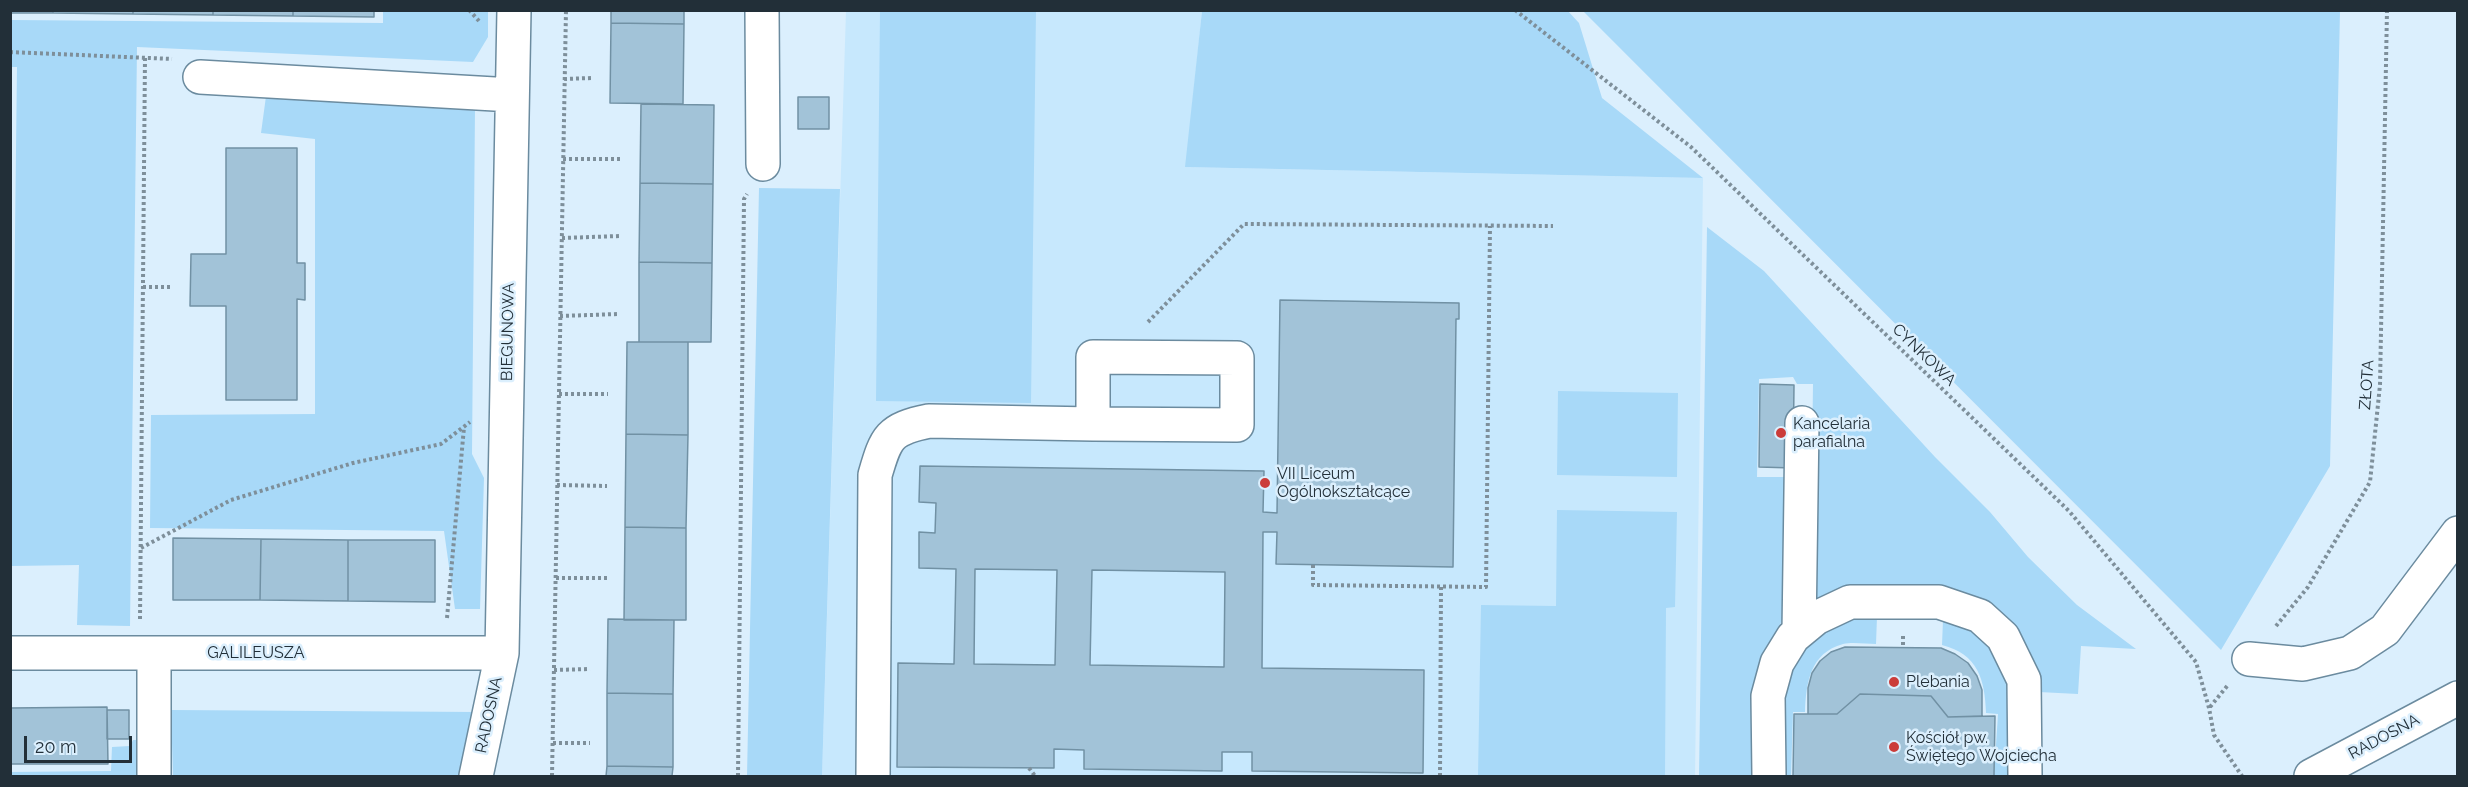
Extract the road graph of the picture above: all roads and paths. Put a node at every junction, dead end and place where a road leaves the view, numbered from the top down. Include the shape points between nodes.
1 (514, 10) edge
2 (566, 10) edge
3 (762, 10) edge
4 (1515, 10) edge
5 (2387, 10) edge
6 (145, 57) dead end
7 (200, 77) dead end
8 (592, 78) dead end
9 (564, 79) junction
10 (512, 95) junction
11 (563, 159) junction
12 (621, 159) dead end
13 (763, 164) joint
14 (1490, 226) junction
15 (1553, 226) dead end
16 (620, 236) dead end
17 (562, 238) junction
18 (143, 287) junction
19 (174, 287) dead end
20 (619, 314) dead end
21 (560, 316) junction
22 (1113, 357) junction
23 (559, 394) junction
24 (608, 394) dead end
25 (507, 404) junction
26 (1802, 423) dead end
27 (1093, 424) junction
28 (464, 427) junction
29 (557, 485) junction
30 (607, 486) dead end
31 (2457, 533) edge
32 (141, 548) junction
33 (1313, 565) dead end
34 (556, 578) junction
35 (607, 578) dead end
36 (1441, 587) junction
37 (140, 617) junction
38 (152, 617) dead end
39 (446, 620) dead end
40 (1799, 632) junction
41 (10, 653) edge
42 (147, 653) junction
43 (502, 653) junction
44 (2249, 659) junction
45 (590, 669) dead end
46 (554, 670) junction
47 (2457, 698) edge
48 (2210, 708) junction
49 (553, 743) junction
50 (590, 743) dead end
51 (1029, 768) dead end
52 (153, 777) edge
53 (476, 777) edge
54 (552, 777) edge
55 (738, 777) edge
56 (873, 777) edge
57 (1035, 777) edge
58 (1440, 777) edge
59 (1769, 777) edge
60 (2025, 777) edge
61 (2242, 777) edge
62 (2311, 777) edge

1 - 10 street, BIEGUNOWA
2 - 9 path
3 - 13 street
4 - 48 path, CYNKOWA via 1690,147 2068,511 2196,662
5 - 44 path, ZŁOTA via 2380,385 2370,482 2308,587
6 - 18 path
7 - 10 street
8 - 9 path
9 - 11 path
10 - 25 street, BIEGUNOWA
11 - 12 path
11 - 17 path
13 - 55 path via 744,199
14 - 15 path
14 - 22 path via 1244,224
14 - 36 path via 1486,587
16 - 17 path
17 - 21 path
18 - 19 path
18 - 32 path
20 - 21 path
21 - 23 path
22 - 27 street via 1094,357
22 - 27 street via 1238,358 1237,425
23 - 24 path
23 - 29 path
25 - 28 path via 485,411
25 - 43 street, BIEGUNOWA
26 - 40 street
27 - 56 street via 929,421 904,426 884,444 874,475
28 - 32 path via 441,444 353,463 231,500
28 - 39 path
29 - 30 path
29 - 34 path
31 - 44 street via 2385,630 2350,653 2303,664
32 - 37 path
33 - 36 path via 1313,585
34 - 35 path
34 - 46 path
36 - 58 path
37 - 38 path
37 - 42 path
40 - 59 street via 1777,663 1768,696
40 - 60 street via 1816,618 1850,602 1939,602 1980,616 2003,637 2024,680
41 - 42 street, GALILEUSZA
42 - 43 street, GALILEUSZA
42 - 52 street
43 - 53 street, RADOSNA
44 - 48 path, ZŁOTA
45 - 46 path
46 - 49 path
47 - 62 street, RADOSNA
48 - 61 path, CYNKOWA via 2214,735
49 - 50 path
49 - 54 path
51 - 57 path

